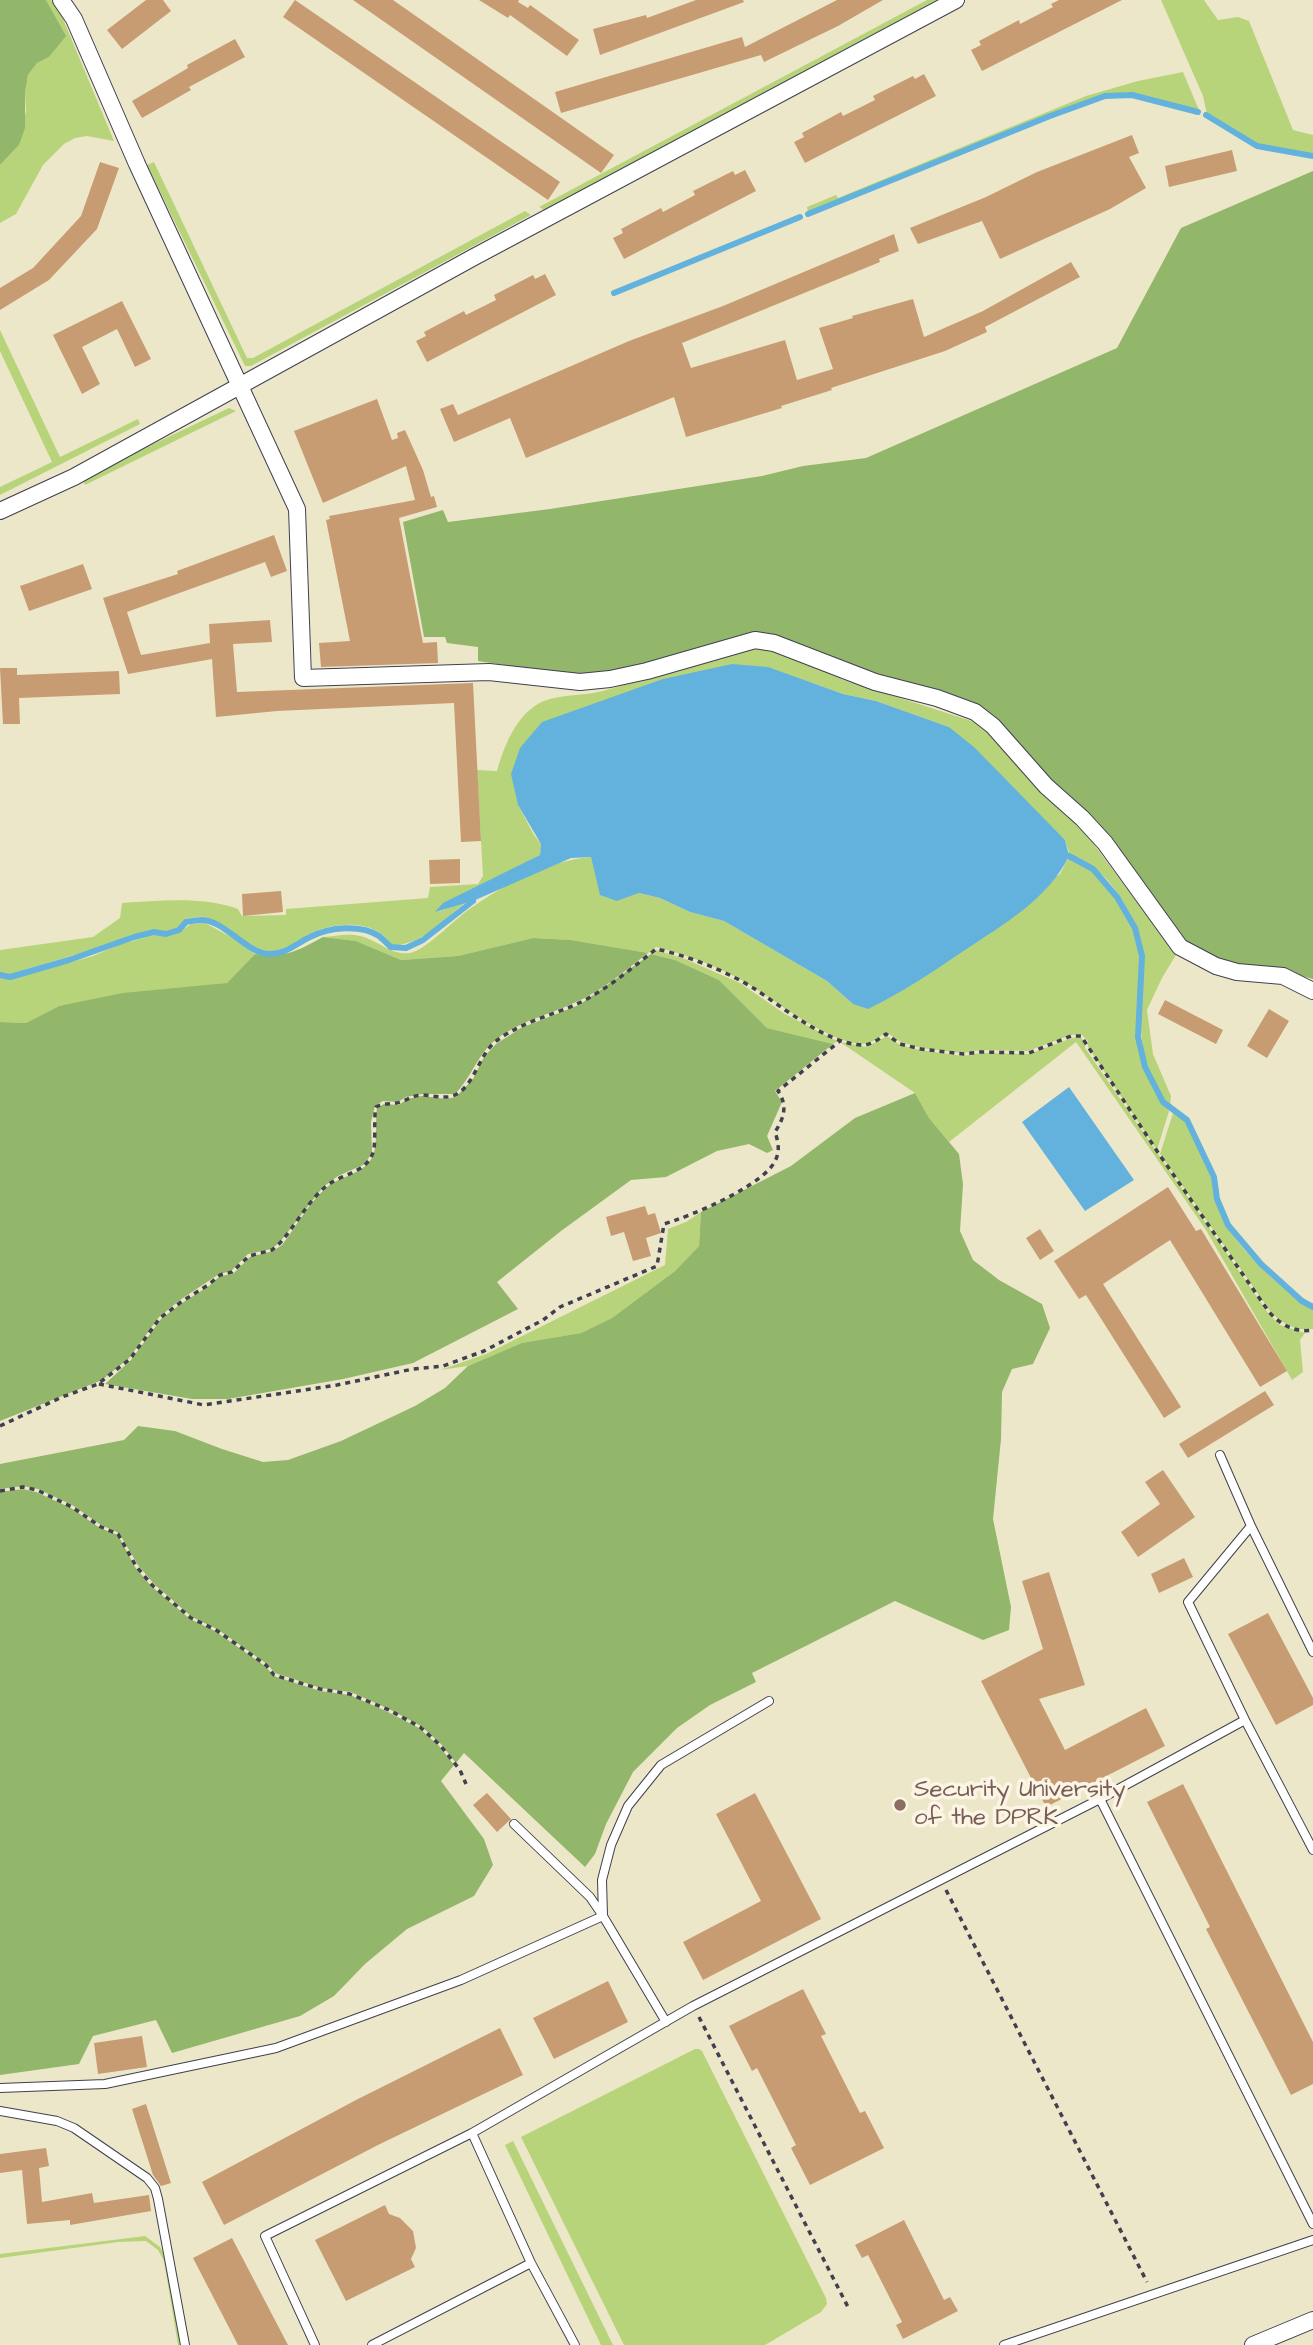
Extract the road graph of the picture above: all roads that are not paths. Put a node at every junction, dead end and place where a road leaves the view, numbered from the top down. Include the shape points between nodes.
1 (61, 0) edge
2 (956, 0) edge
3 (239, 386) junction
4 (0, 511) edge
5 (1313, 992) edge
6 (1220, 1455) dead end
7 (1251, 1526) junction
8 (1313, 1652) edge
9 (769, 1701) dead end
10 (1245, 1720) junction
11 (1100, 1799) junction
12 (514, 1824) dead end
13 (1313, 1850) edge
14 (603, 1916) junction
15 (666, 2022) junction
16 (0, 2088) edge
17 (0, 2111) edge
18 (472, 2133) junction
19 (1313, 2224) edge
20 (1313, 2240) edge
21 (531, 2263) junction
22 (1313, 2320) edge
23 (185, 2345) edge
24 (315, 2345) edge
25 (372, 2345) edge
26 (575, 2345) edge
27 (1004, 2345) edge
28 (1253, 2345) edge

1 - 3 street via 74,19
2 - 3 street
3 - 4 street via 74,477
3 - 5 street via 297,509 303,678 489,672 580,682 647,671 755,640 774,643 875,682 975,712 1097,835 1180,947 1216,966 1283,976
6 - 7 lane
7 - 8 lane
7 - 10 lane via 1188,1602
9 - 14 lane via 671,1758 639,1790 611,1845 602,1880
10 - 11 lane
10 - 13 lane
11 - 15 lane
11 - 19 lane
12 - 14 lane via 590,1897
14 - 15 lane
14 - 16 lane via 461,1980 276,2048 105,2084
15 - 18 lane
17 - 23 lane via 74,2128 126,2162 155,2188
18 - 21 lane
18 - 24 lane via 265,2236
20 - 27 lane
21 - 25 lane
21 - 26 lane
22 - 28 street

